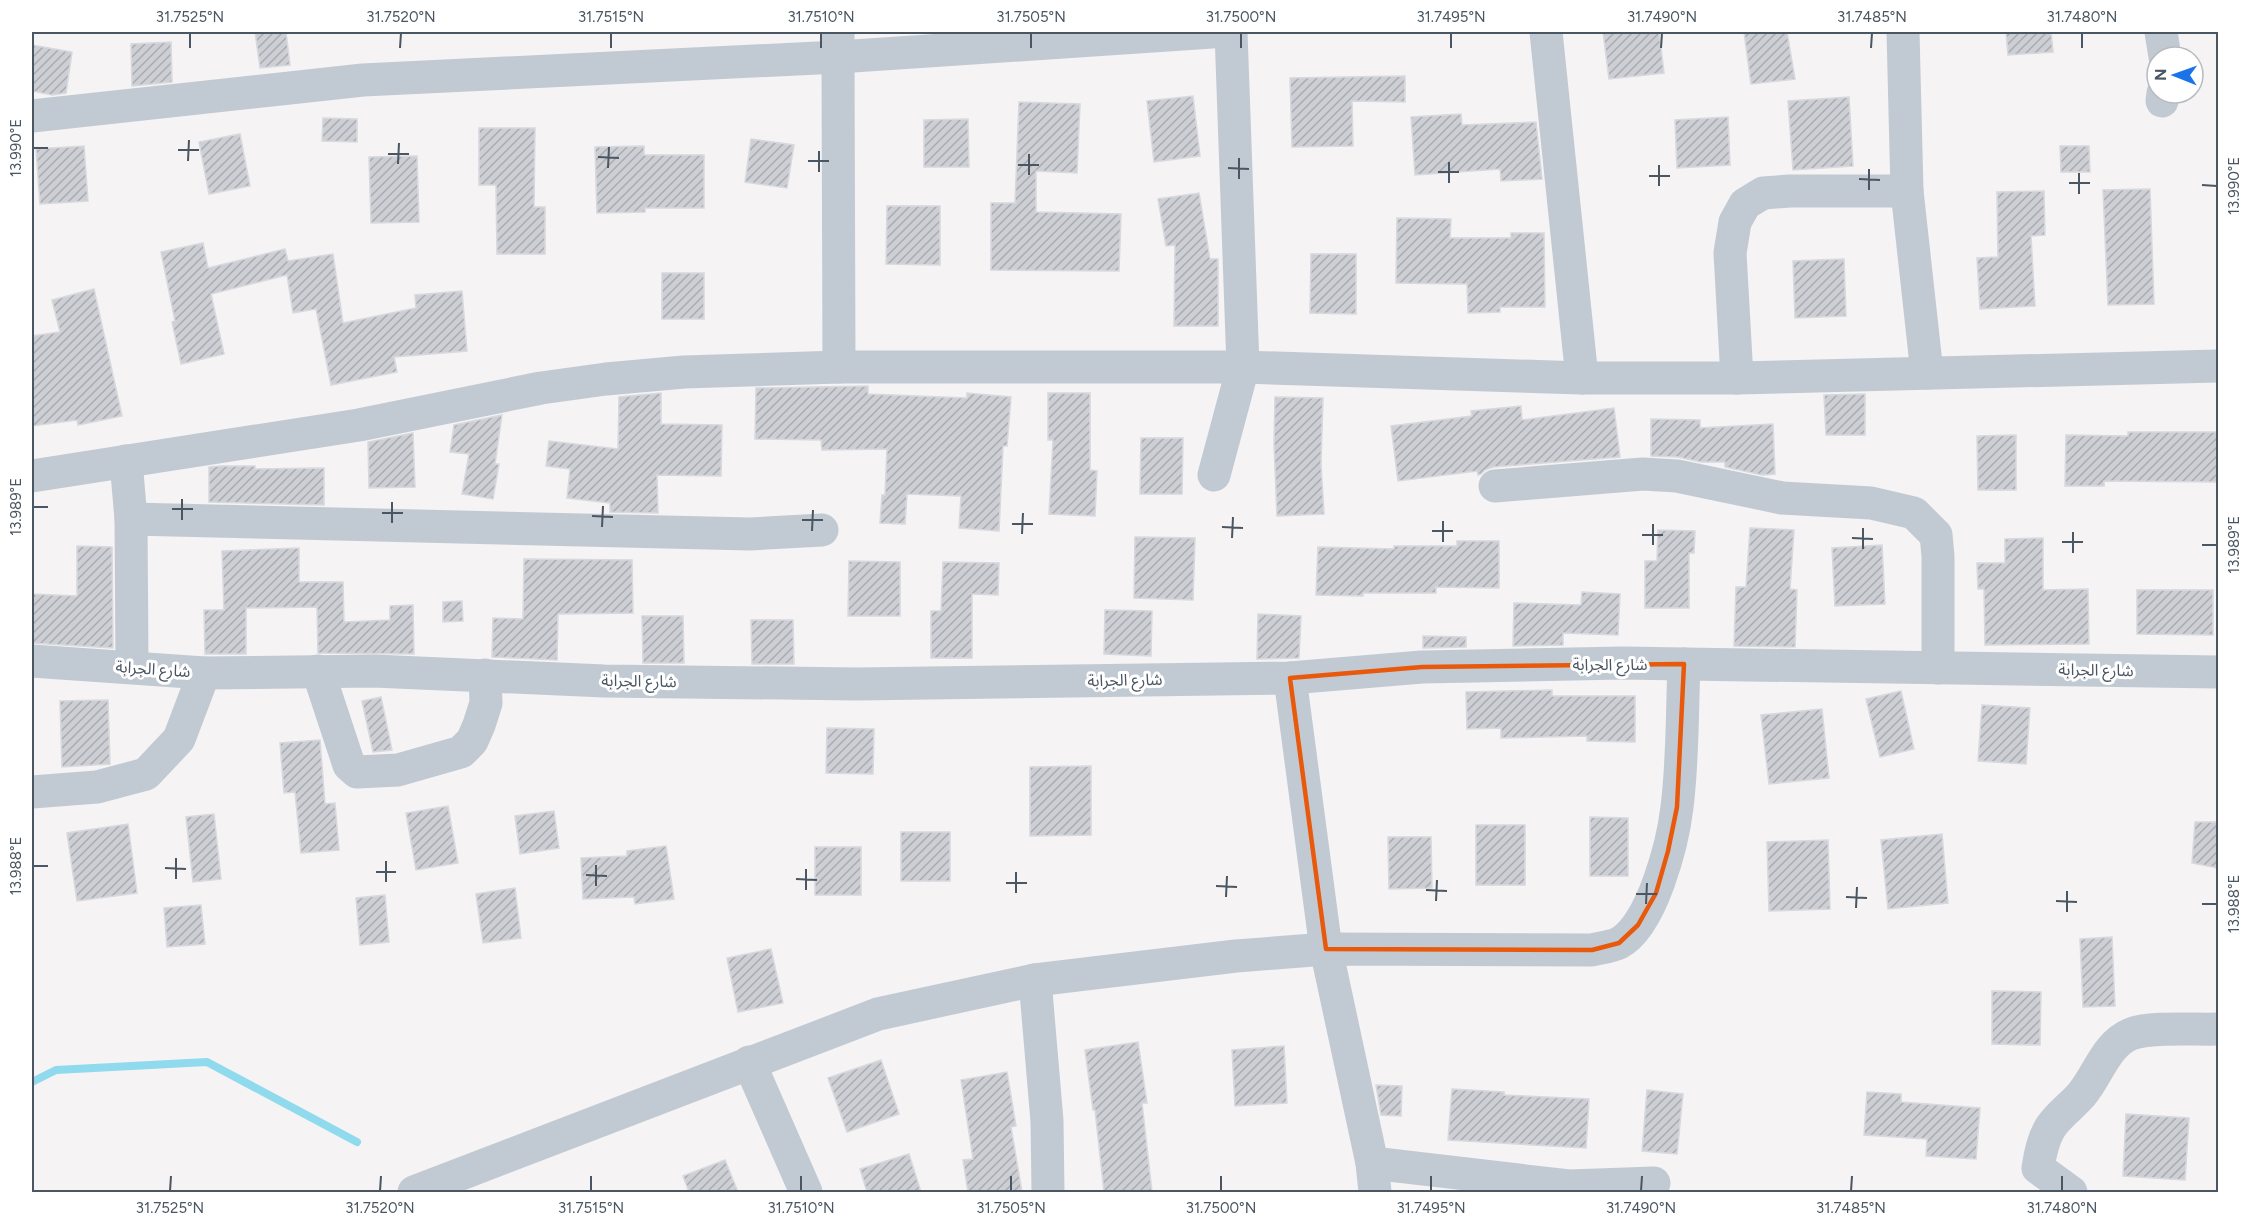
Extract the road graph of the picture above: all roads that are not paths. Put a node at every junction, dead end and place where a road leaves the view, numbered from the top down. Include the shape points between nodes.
1 (1212, 32) edge
2 (1231, 32) edge
3 (1546, 32) edge
4 (1903, 32) edge
5 (838, 44) edge
6 (32, 116) edge
7 (1907, 191) junction
8 (2218, 366) edge
9 (839, 367) junction
10 (1243, 367) junction
11 (1927, 373) junction
12 (1582, 378) junction
13 (1737, 378) junction
14 (126, 461) junction
15 (1214, 474) dead end
16 (32, 476) edge
17 (1495, 486) dead end
18 (131, 519) junction
19 (822, 530) dead end
20 (32, 661) edge
21 (1684, 664) junction
22 (132, 667) junction
23 (1938, 668) junction
24 (318, 672) junction
25 (2218, 672) edge
26 (204, 673) junction
27 (485, 675) junction
28 (1290, 678) junction
29 (32, 792) edge
30 (1326, 949) junction
31 (1035, 980) junction
32 (2218, 1029) edge
33 (749, 1062) junction
34 (1374, 1178) edge
35 (1654, 1183) dead end
36 (1568, 1189) edge
37 (414, 1192) edge
38 (806, 1192) edge
39 (1048, 1192) edge
40 (2071, 1192) edge

1 - 5 street
2 - 10 street
3 - 12 street
4 - 7 street
5 - 6 street via 363,80
5 - 9 street
7 - 11 street
7 - 13 street via 1763,193 1745,204 1735,222 1730,253
8 - 11 street
9 - 10 street
9 - 14 street via 606,379 541,388 359,425
10 - 12 street
10 - 15 street
11 - 13 street
12 - 13 street
14 - 16 street
14 - 18 street
17 - 23 street via 1666,475 1782,498 1871,503 1914,513 1936,535
18 - 19 street via 750,534
18 - 22 street
20 - 22 street, شارع الجرابة
21 - 23 street, شارع الجرابة
21 - 28 street, شارع الجرابة via 1422,667
21 - 30 street via 1677,807 1668,851 1656,893 1638,925 1619,943 1592,950
22 - 26 street, شارع الجرابة
23 - 25 street, شارع الجرابة
24 - 26 street, شارع الجرابة
24 - 27 street, شارع الجرابة
24 - 27 street via 349,765 357,772 398,770 461,752 472,741 486,703
26 - 29 street via 179,739 146,774 97,787
27 - 28 street, شارع الجرابة via 604,681 857,684
28 - 30 street
30 - 31 street
30 - 34 street
31 - 33 street via 878,1014
31 - 39 street via 1047,1121
32 - 40 street via 2142,1031 2124,1038 2109,1052 2083,1093 2050,1128 2040,1154 2038,1168
33 - 37 street
33 - 38 street
34 - 36 street
35 - 36 street

